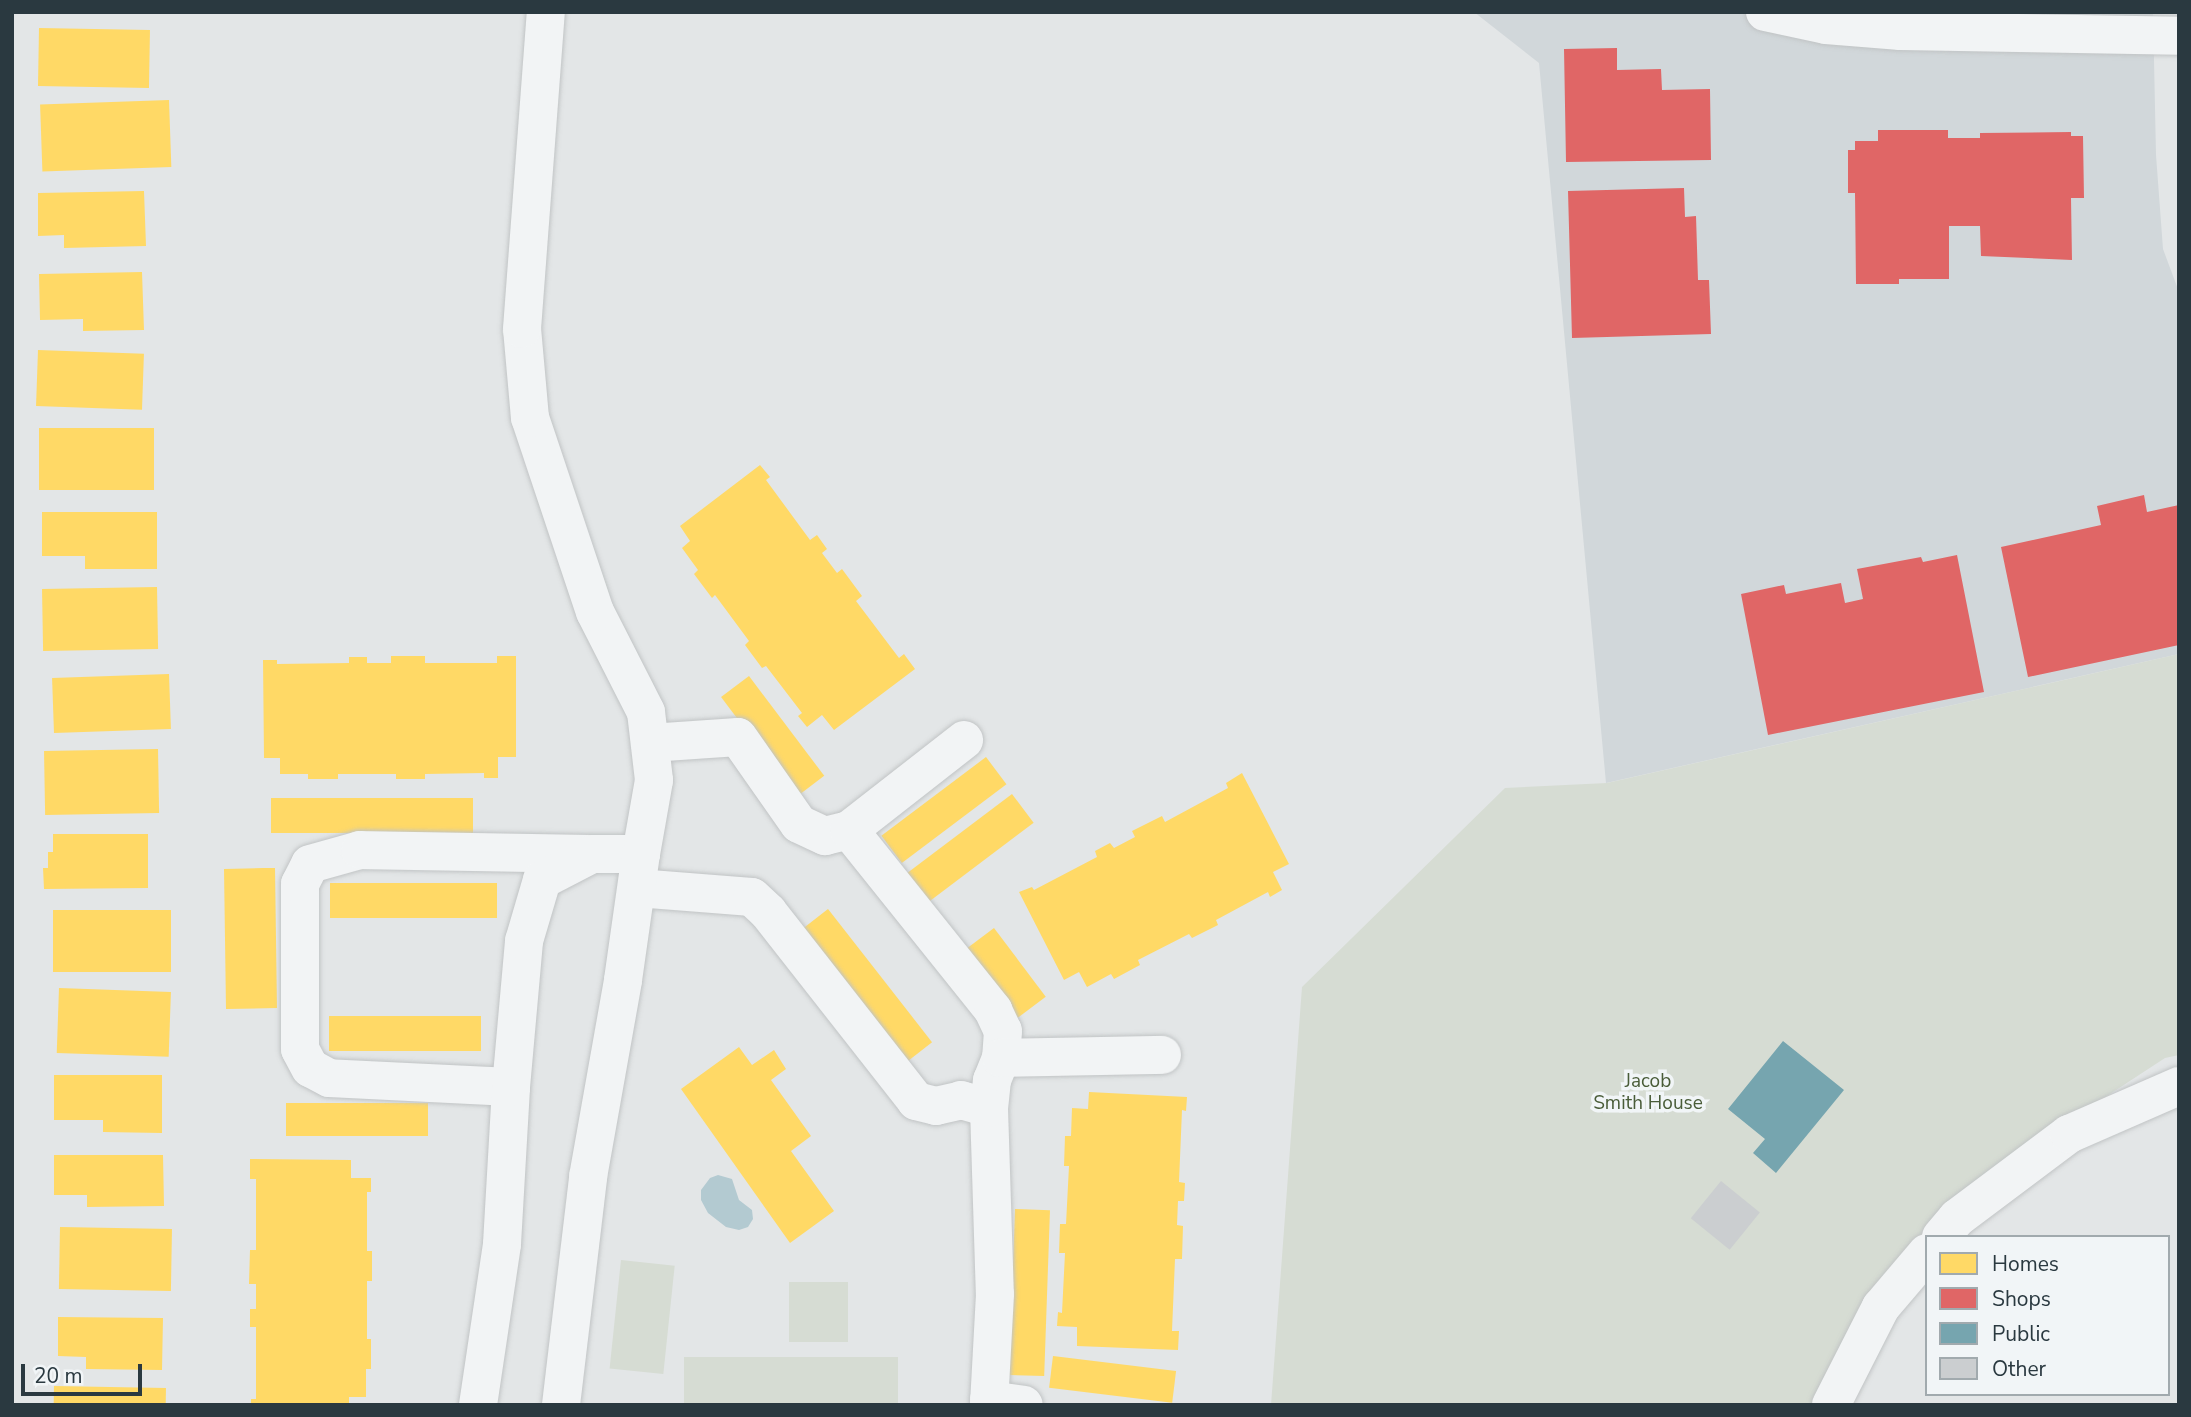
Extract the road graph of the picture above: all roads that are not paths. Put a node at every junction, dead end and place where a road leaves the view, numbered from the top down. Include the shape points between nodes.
1 (546, 12) edge
2 (1765, 12) edge
3 (2179, 36) edge
4 (964, 740) dead end
5 (650, 743) junction
6 (849, 830) junction
7 (592, 854) junction
8 (639, 871) junction
9 (1162, 1055) dead end
10 (1001, 1058) junction
11 (2179, 1086) edge
12 (511, 1087) junction
13 (989, 1108) junction
14 (1943, 1235) edge
15 (1925, 1255) edge
16 (1000, 1403) edge
17 (478, 1405) edge
18 (561, 1405) edge
19 (1831, 1405) edge

1 - 5 street via 522,329 530,418 595,612 646,712
2 - 3 street via 1826,25 1901,30
4 - 6 street
5 - 6 street via 738,737 799,824 825,836
5 - 8 street via 654,780
6 - 10 street via 993,1010 1003,1031
7 - 8 street
7 - 12 street via 542,880 524,941
7 - 12 street via 360,850 310,864 300,884 300,1049 310,1068 329,1078
8 - 13 street via 752,897 916,1101 936,1106 961,1100
8 - 18 street via 588,1177
9 - 10 street
10 - 13 street via 992,1080
11 - 14 street via 2069,1134 1957,1218
12 - 17 street via 502,1244
13 - 16 street
15 - 19 street via 1881,1307

